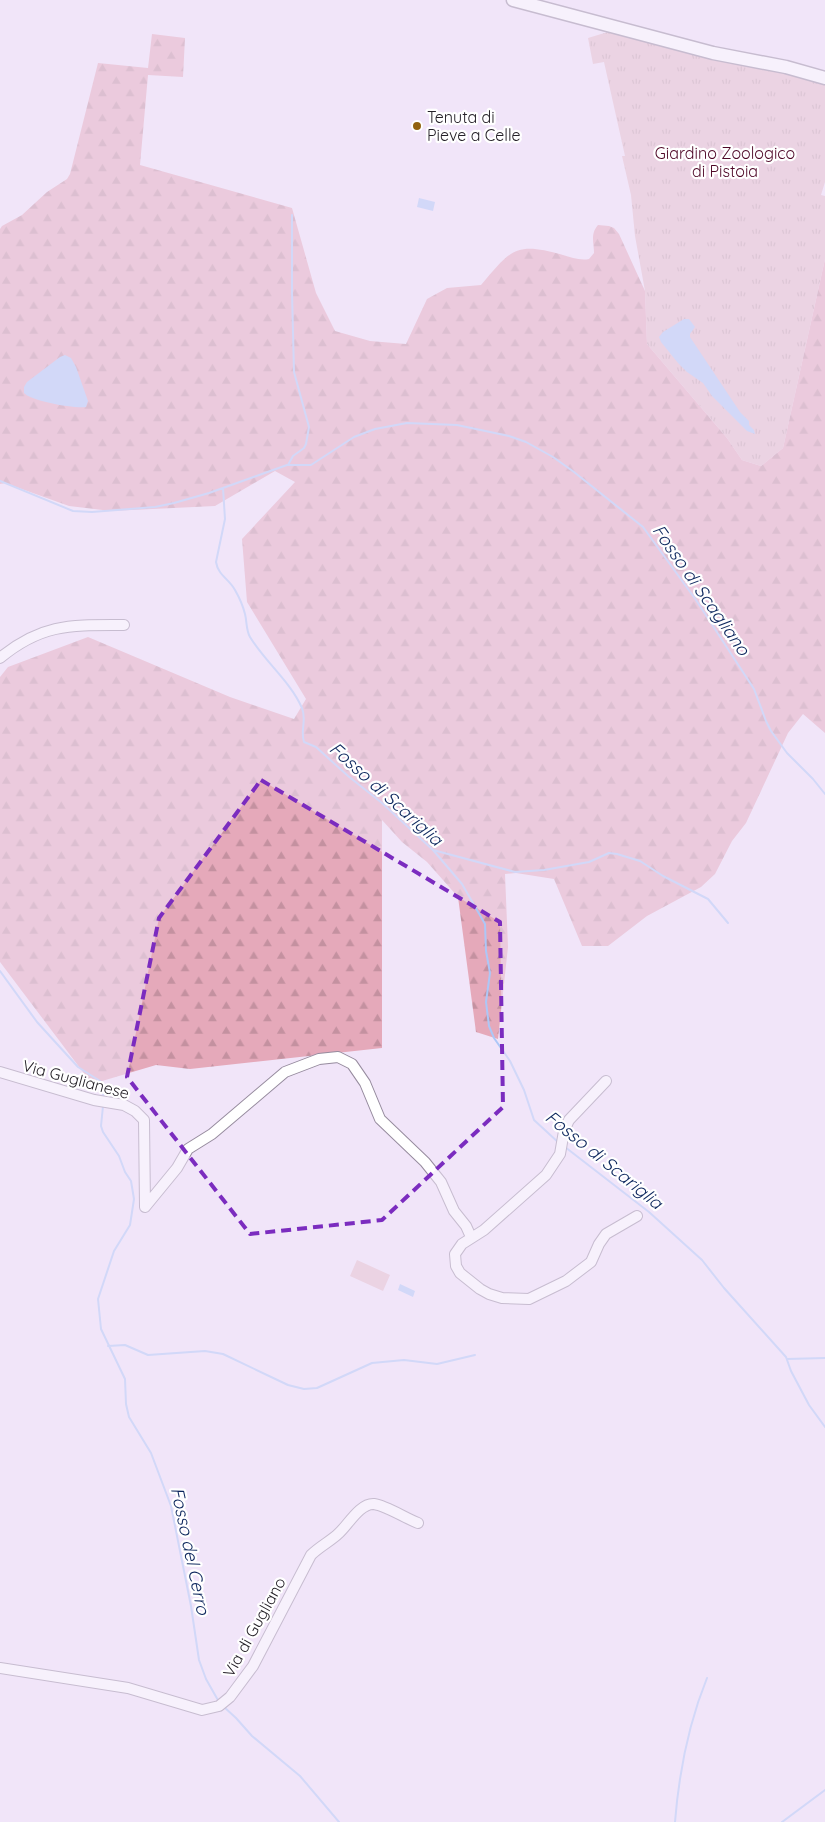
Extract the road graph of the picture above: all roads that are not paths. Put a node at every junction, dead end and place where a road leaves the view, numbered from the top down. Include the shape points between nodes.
1 (513, 0) edge
2 (825, 78) edge
3 (124, 625) dead end
4 (0, 658) edge
5 (0, 1072) edge
6 (606, 1081) dead end
7 (637, 1216) dead end
8 (471, 1238) junction
9 (418, 1523) dead end
10 (0, 1668) edge

1 - 2 main road via 713,54 786,67
3 - 4 street via 84,624 48,630 34,635
5 - 8 street, Via Guglianese via 124,1106 144,1120 144,1207 192,1145 212,1134 285,1072 319,1059 338,1058 352,1064 365,1083 380,1119 441,1182
6 - 8 street via 569,1120 560,1154 546,1175
7 - 8 street via 606,1234 593,1260 579,1272 529,1299 489,1294 460,1273 454,1254
9 - 10 street, Via di Gugliano via 380,1506 368,1505 338,1535 320,1546 311,1555 253,1666 230,1697 219,1706 202,1710 128,1688

